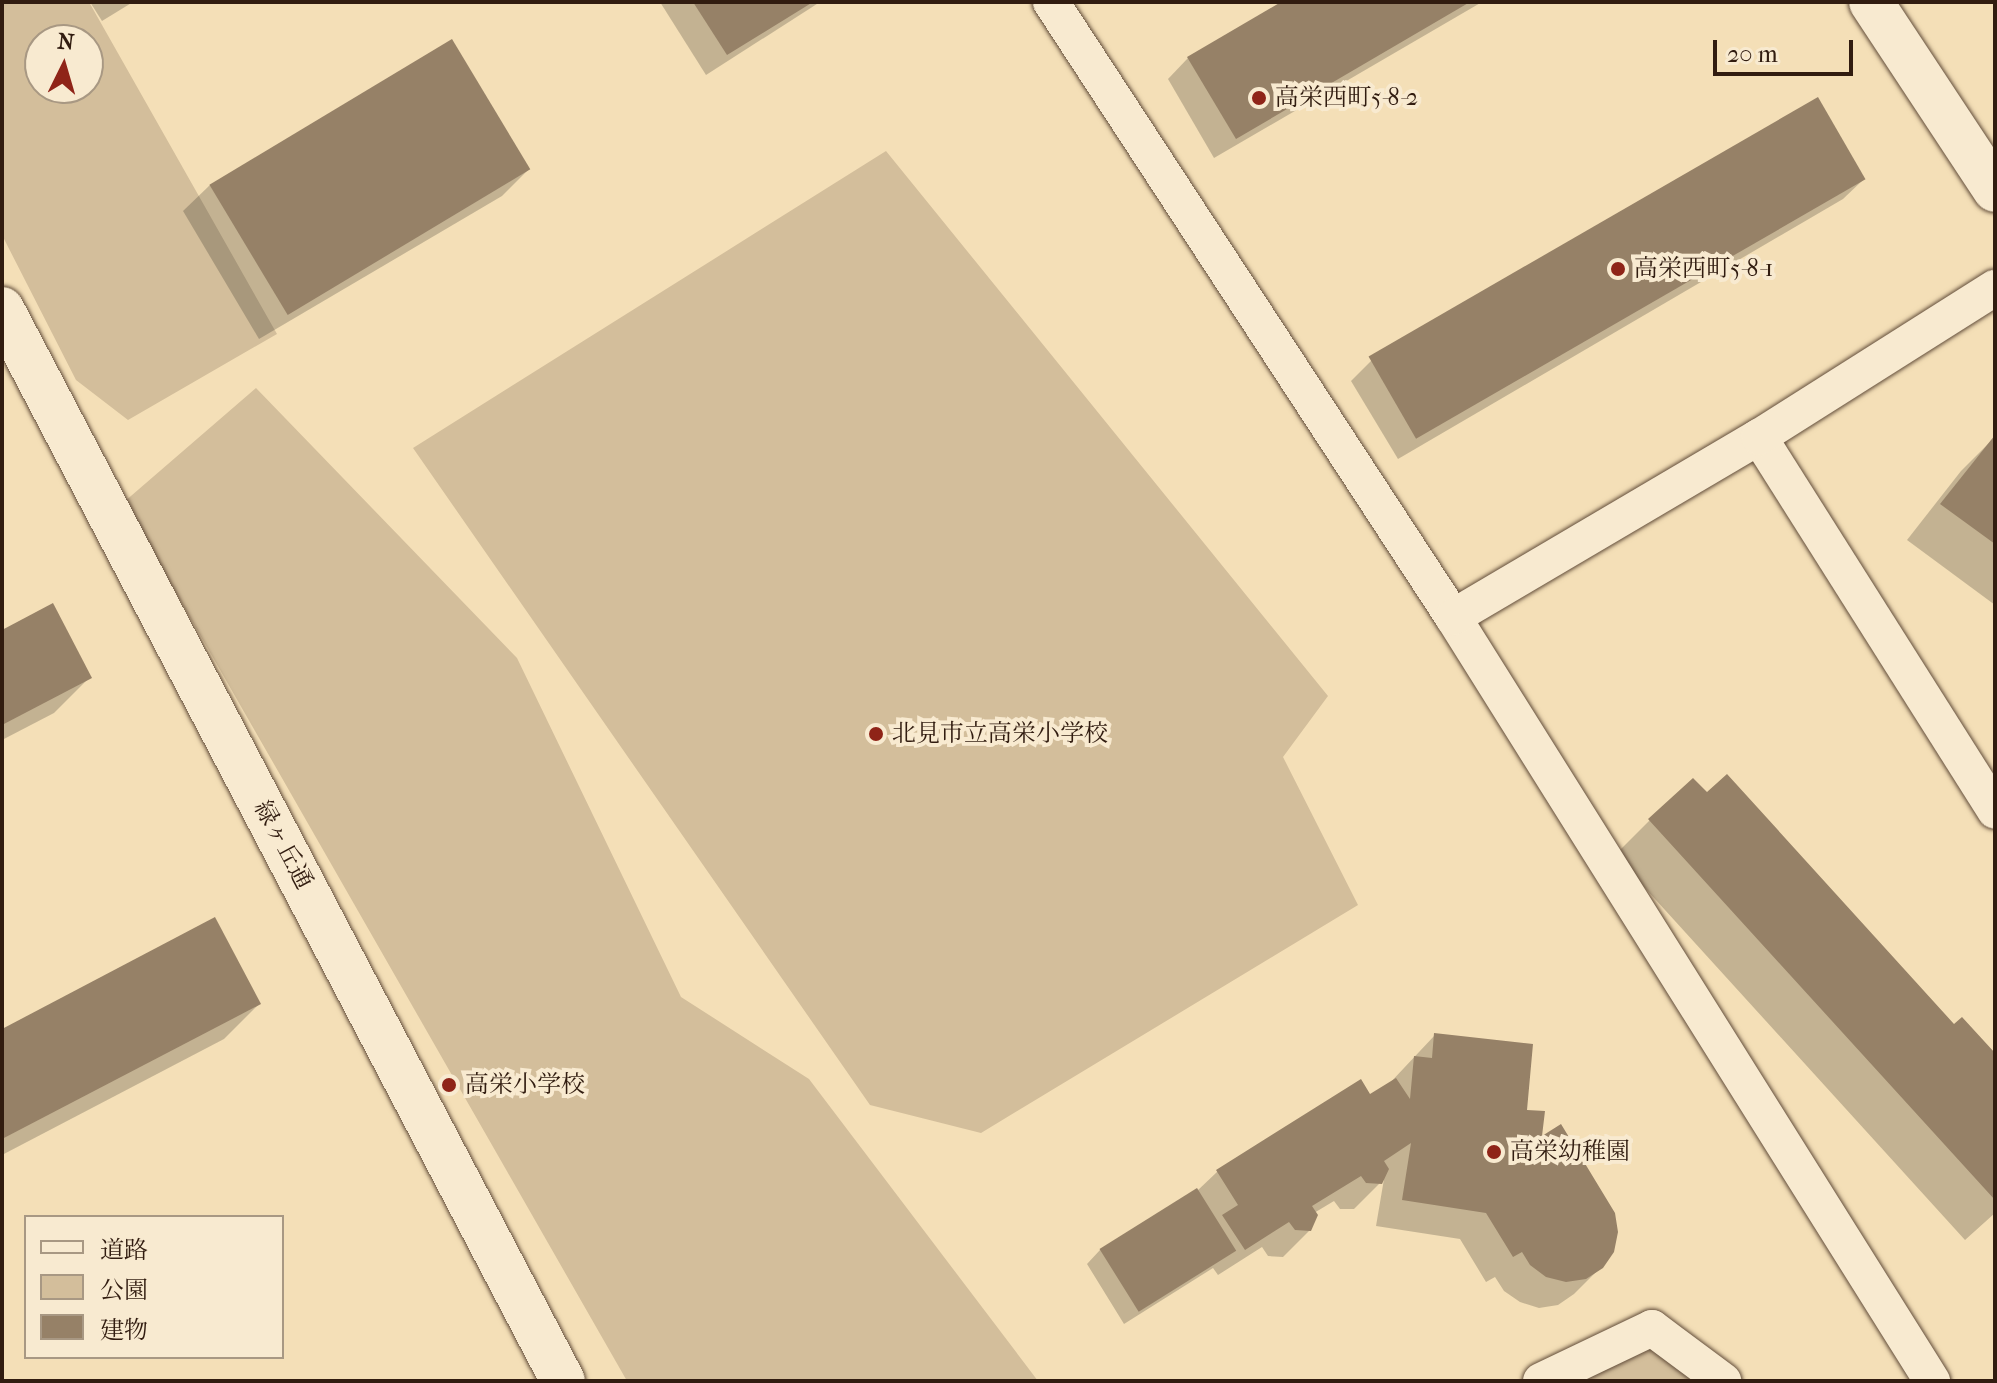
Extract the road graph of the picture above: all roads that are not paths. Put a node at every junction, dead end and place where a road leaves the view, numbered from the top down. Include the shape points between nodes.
1 (1051, 2) edge
2 (1871, 2) edge
3 (1995, 190) edge
4 (1995, 288) edge
5 (2, 309) edge
6 (1759, 437) junction
7 (1453, 617) junction
8 (1995, 811) edge
9 (563, 1381) edge
10 (1541, 1381) edge
11 (1723, 1381) edge
12 (1932, 1381) edge

1 - 7 street
2 - 3 street
4 - 6 street
5 - 9 street, 緑ヶ丘通
6 - 7 street
6 - 8 street
7 - 12 street
10 - 11 street via 1652,1328

